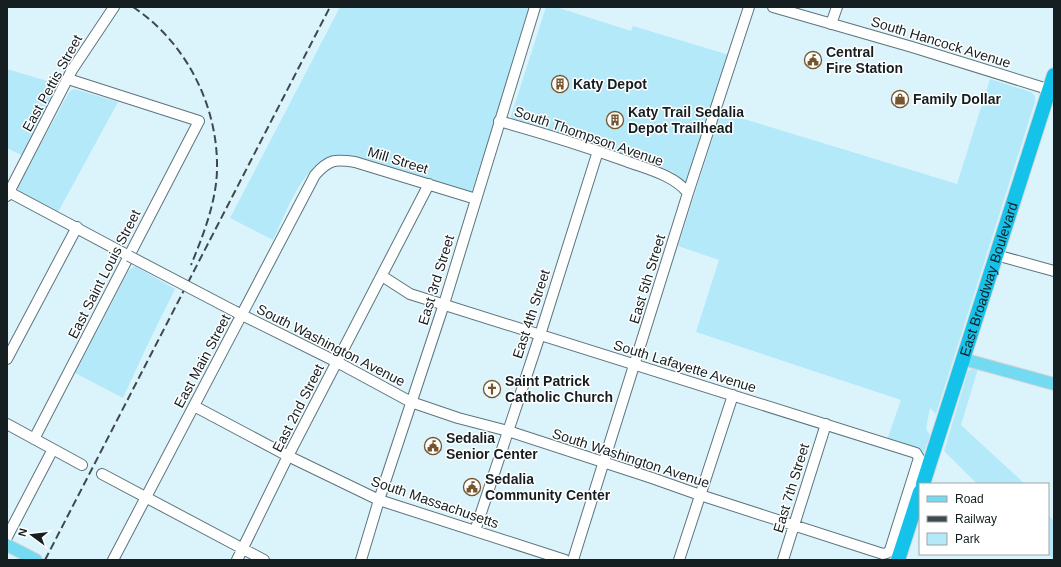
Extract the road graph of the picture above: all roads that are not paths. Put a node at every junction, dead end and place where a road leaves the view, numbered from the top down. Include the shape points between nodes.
1 (114, 7) edge
2 (535, 7) edge
3 (749, 7) edge
4 (773, 7) edge
5 (837, 7) edge
6 (831, 24) junction
7 (1054, 75) edge
8 (68, 79) junction
9 (1052, 91) edge
10 (499, 121) junction
11 (598, 151) junction
12 (315, 175) joint
13 (429, 184) junction
14 (8, 193) edge
15 (688, 193) junction
16 (476, 199) junction
17 (77, 227) junction
18 (996, 255) junction
19 (129, 256) junction
20 (1054, 271) edge
21 (382, 276) junction
22 (444, 304) junction
23 (239, 313) junction
24 (540, 335) junction
25 (7, 358) edge
26 (963, 359) junction
27 (337, 362) junction
28 (634, 365) junction
29 (1054, 384) edge
30 (732, 395) junction
31 (411, 402) junction
32 (194, 406) junction
33 (7, 424) edge
34 (826, 424) junction
35 (508, 431) junction
36 (34, 439) junction
37 (53, 449) junction
38 (288, 456) junction
39 (604, 463) junction
40 (82, 465) dead end
41 (102, 474) dead end
42 (923, 483) edge
43 (919, 494) edge
44 (700, 495) junction
45 (146, 498) junction
46 (379, 500) junction
47 (794, 525) junction
48 (475, 531) junction
49 (7, 537) edge
50 (7, 545) edge
51 (243, 549) junction
52 (893, 557) edge
53 (36, 560) edge
54 (113, 560) edge
55 (237, 560) edge
56 (264, 560) edge
57 (361, 560) edge
58 (565, 560) edge
59 (573, 560) edge
60 (679, 560) edge
61 (783, 560) edge

1 - 8 street, East Pettis Street
2 - 10 street, East 3rd Street
3 - 15 street, East 5th Street
4 - 6 street, South Hancock Avenue
5 - 6 street
6 - 9 street, South Hancock Avenue
7 - 9 highway, East Broadway Boulevard
8 - 14 street, East Pettis Street
8 - 19 street, East Saint Louis Street via 199,121
9 - 18 highway, East Broadway Boulevard
10 - 11 street, South Thompson Avenue
10 - 16 street, East 3rd Street
11 - 15 street, South Thompson Avenue via 672,179
11 - 24 street, East 4th Street
12 - 13 street, Mill Street via 329,162 339,159
12 - 23 street, East Main Street
13 - 16 street, Mill Street
13 - 21 street, East 2nd Street
14 - 17 street, South Washington Avenue
15 - 28 street, East 5th Street
16 - 22 street, East 3rd Street
17 - 19 street, South Washington Avenue
17 - 25 street
18 - 20 street
18 - 26 highway, East Broadway Boulevard
19 - 23 street, South Washington Avenue, bridge
19 - 36 street, East Saint Louis Street
21 - 22 street, South Lafayette Avenue via 410,294
21 - 27 street, East 2nd Street
22 - 24 street, South Lafayette Avenue
22 - 31 street, East 3rd Street
23 - 27 street, South Washington Avenue
23 - 32 street, East Main Street
24 - 28 street, South Lafayette Avenue
24 - 35 street, East 4th Street
26 - 29 main road
26 - 42 highway, East Broadway Boulevard
27 - 31 street, South Washington Avenue
27 - 38 street, East 2nd Street
28 - 30 street, South Lafayette Avenue
28 - 39 street, East 5th Street
30 - 34 street, South Lafayette Avenue
30 - 44 street
31 - 35 street, South Washington Avenue
31 - 46 street, East 3rd Street
32 - 38 street, South Massachusetts
32 - 45 street, East Main Street
33 - 36 street
34 - 47 street, East 7th Street
34 - 52 street, South Lafayette Avenue via 918,455 890,550
35 - 39 street, South Washington Avenue
35 - 48 street, East 4th Street
36 - 37 street
37 - 40 street
37 - 49 street
38 - 46 street, South Massachusetts
38 - 51 street, East 2nd Street
39 - 44 street, South Washington Avenue
39 - 59 street, East 5th Street
41 - 45 street
43 - 52 highway
44 - 47 street, South Washington Avenue
44 - 60 street
45 - 51 street
45 - 54 street, East Main Street
46 - 48 street, South Massachusetts
46 - 57 street, East 3rd Street
47 - 52 street, South Washington Avenue
47 - 61 street, East 7th Street
48 - 58 street, South Massachusetts
50 - 53 main road
51 - 55 street, East 2nd Street
51 - 56 street

